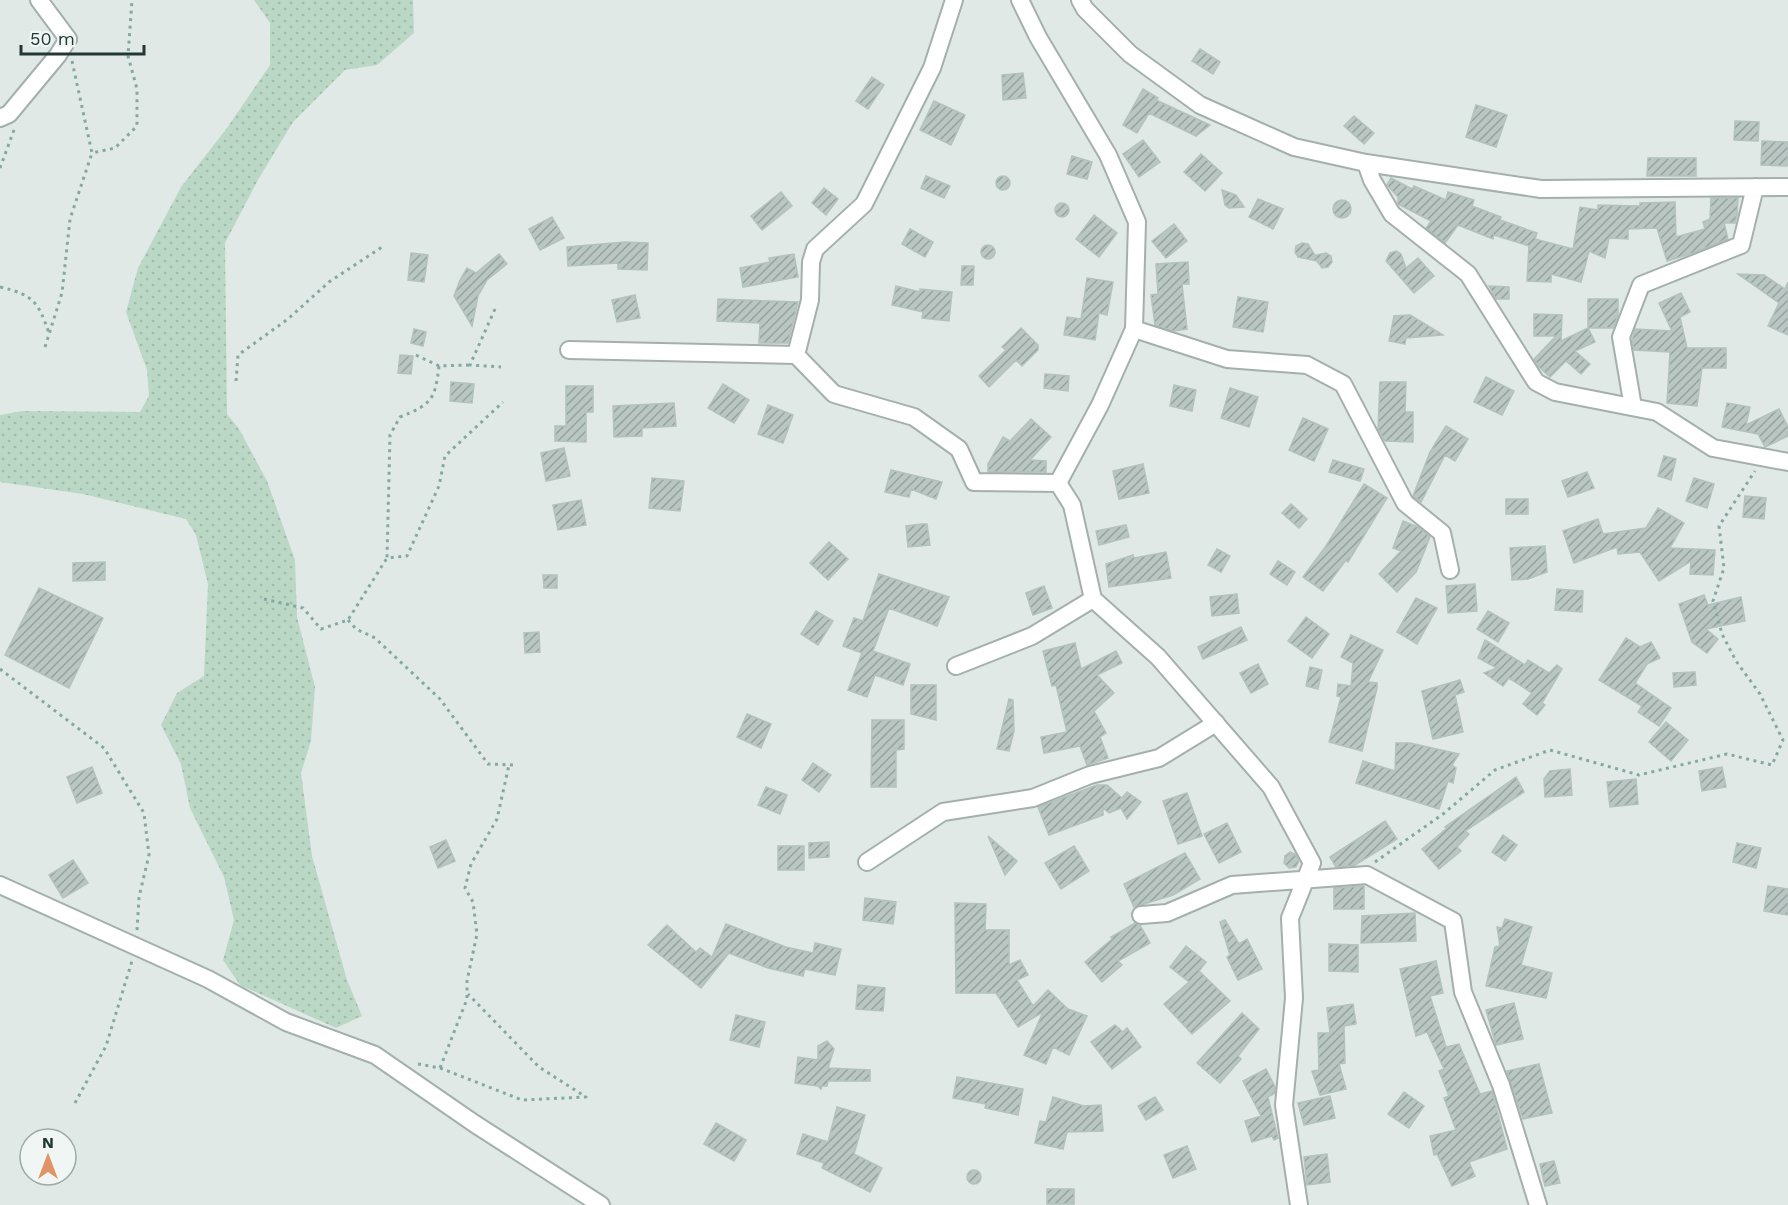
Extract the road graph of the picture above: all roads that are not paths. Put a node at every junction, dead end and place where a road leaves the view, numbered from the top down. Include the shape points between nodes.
1 (39, 0) edge
2 (954, 0) edge
3 (1020, 0) edge
4 (1080, 0) edge
5 (0, 118) edge
6 (1366, 163) junction
7 (1755, 187) junction
8 (1788, 187) edge
9 (1134, 329) junction
10 (569, 350) dead end
11 (796, 355) junction
12 (1633, 407) junction
13 (1788, 462) edge
14 (1058, 483) junction
15 (1450, 570) dead end
16 (1093, 599) junction
17 (956, 666) dead end
18 (1216, 723) junction
19 (867, 861) dead end
20 (1306, 878) junction
21 (0, 885) edge
22 (1141, 915) dead end
23 (601, 1205) edge
24 (1299, 1205) edge
25 (1538, 1205) edge

1 - 5 street via 68,39 9,114
2 - 11 street via 932,68 864,204 815,249 810,300
3 - 9 street via 1108,155 1137,222
4 - 6 street via 1130,54 1200,105 1294,147
6 - 7 street via 1540,189
6 - 12 street via 1392,214 1468,274 1536,382 1555,392
7 - 8 street
7 - 12 street via 1740,245 1641,285 1622,336
9 - 14 street via 1100,405
9 - 15 street via 1227,359 1306,365 1343,384 1405,503 1442,533
10 - 11 street
11 - 14 street via 834,394 914,417 958,449 974,482
12 - 13 street via 1657,412 1713,448
14 - 16 street via 1072,505
16 - 17 street via 1032,636
16 - 18 street via 1158,657
18 - 19 street via 1159,758 1090,775 1033,798 943,812
18 - 20 street via 1271,787 1312,863
20 - 22 street via 1232,885 1167,913
20 - 24 street via 1290,918 1294,998 1284,1105
20 - 25 street via 1367,875 1453,921 1463,992 1501,1084
21 - 23 street via 208,979 286,1022 375,1055

